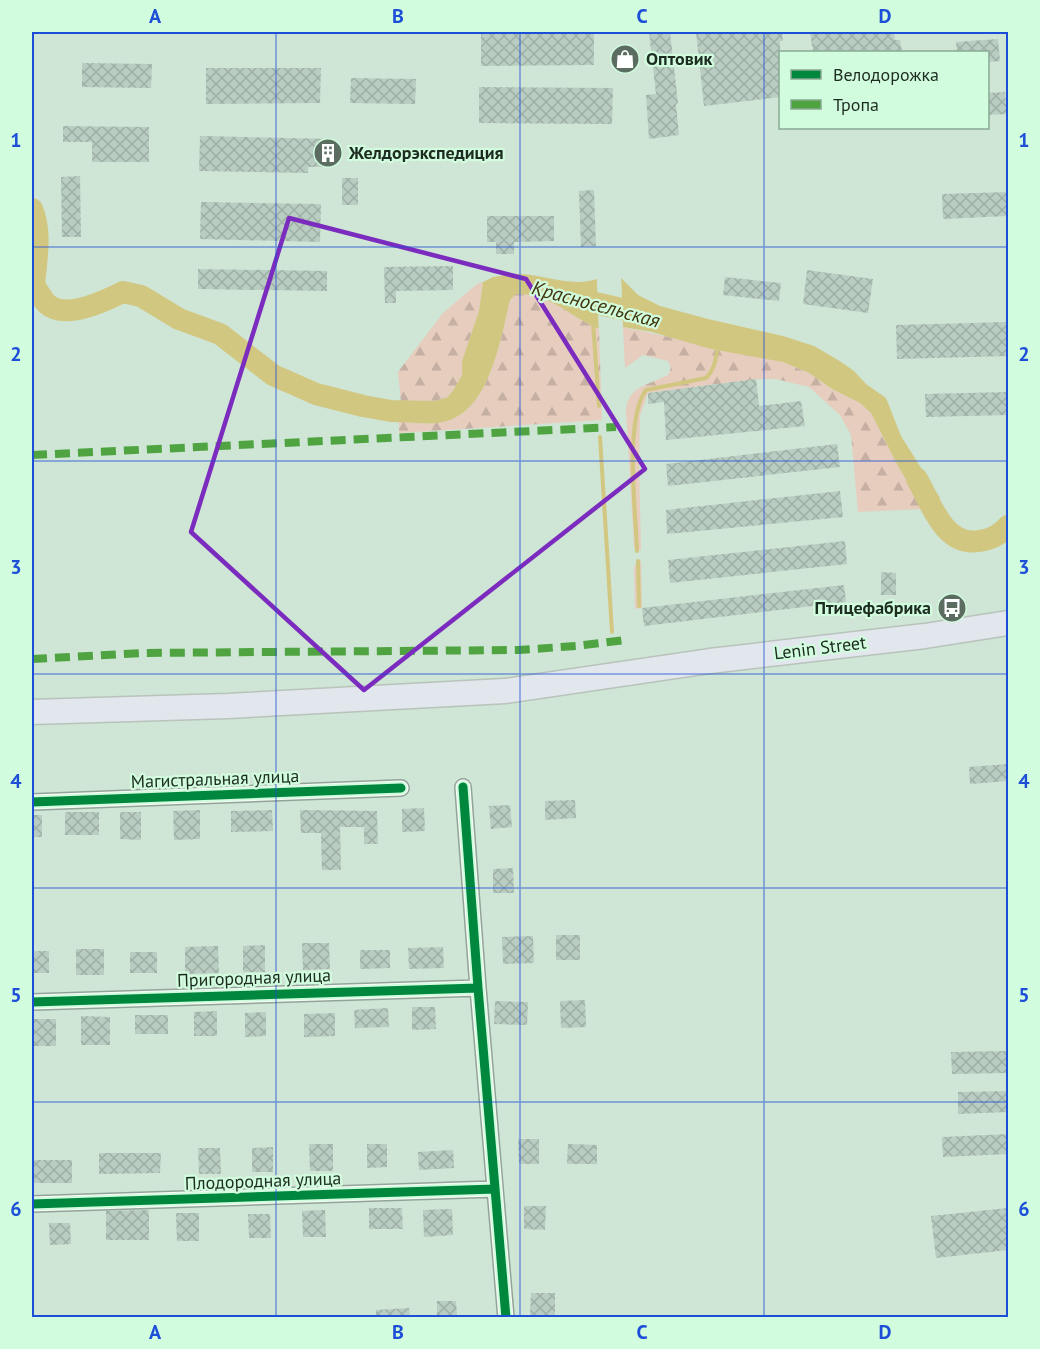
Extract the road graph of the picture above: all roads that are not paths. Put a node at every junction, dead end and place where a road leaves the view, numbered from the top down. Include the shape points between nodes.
1 (1008, 623) edge
2 (32, 712) edge
3 (400, 788) dead end
4 (463, 788) dead end
5 (32, 802) edge
6 (478, 988) junction
7 (32, 1002) edge
8 (495, 1189) junction
9 (32, 1204) edge
10 (506, 1317) edge

1 - 2 main road, Lenin Street via 493,692
3 - 5 street, Магистральная улица
4 - 6 street
6 - 7 street, Пригородная улица
6 - 8 street
8 - 9 street, Плодородная улица
8 - 10 street

